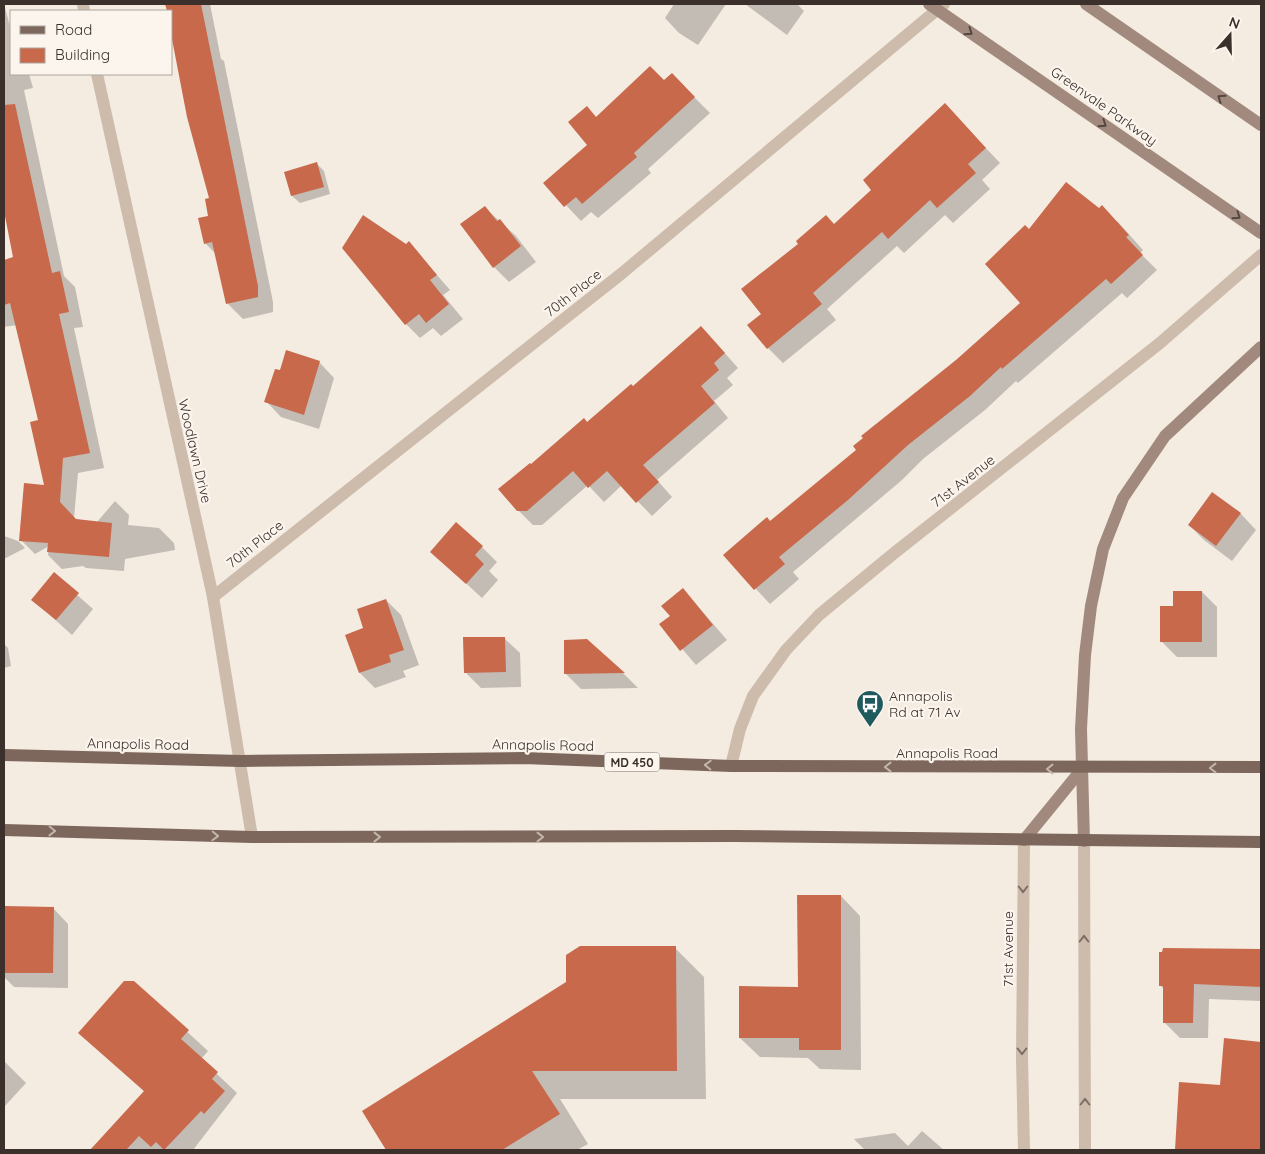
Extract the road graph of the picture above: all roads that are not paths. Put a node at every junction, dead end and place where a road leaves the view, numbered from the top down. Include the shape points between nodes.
1 (1086, 4) edge
2 (937, 6) edge
3 (97, 75) edge
4 (1261, 125) edge
5 (1261, 233) edge
6 (1261, 256) edge
7 (1261, 347) edge
8 (212, 597) junction
9 (4, 755) edge
10 (241, 761) junction
11 (731, 766) junction
12 (1261, 767) edge
13 (1082, 769) junction
14 (4, 830) edge
15 (252, 837) junction
16 (1024, 840) junction
17 (1084, 841) junction
18 (1261, 842) edge
19 (1024, 1150) edge
20 (1085, 1150) edge

4 -> 1 street
2 -> 5 street, Greenvale Parkway
2 - 8 street, 70th Place via 621,274
3 - 8 street, Woodlawn Drive
6 - 11 street, 71st Avenue via 1160,343 819,615 786,650 753,696 740,729
7 - 13 street via 1165,436 1123,498 1103,549 1091,606 1084,655
8 - 10 street, Woodlawn Drive
9 - 10 main road, Annapolis Road / MD 450
11 -> 10 main road, Annapolis Road / MD 450 via 524,758
10 - 15 street, Woodlawn Drive
13 -> 11 main road, Annapolis Road / MD 450
12 -> 13 main road, Annapolis Road / MD 450
13 - 16 street
13 - 17 street
14 -> 15 main road
15 -> 16 main road via 745,836
16 - 17 main road
16 -> 19 street, 71st Avenue
17 - 18 main road
20 -> 17 street

